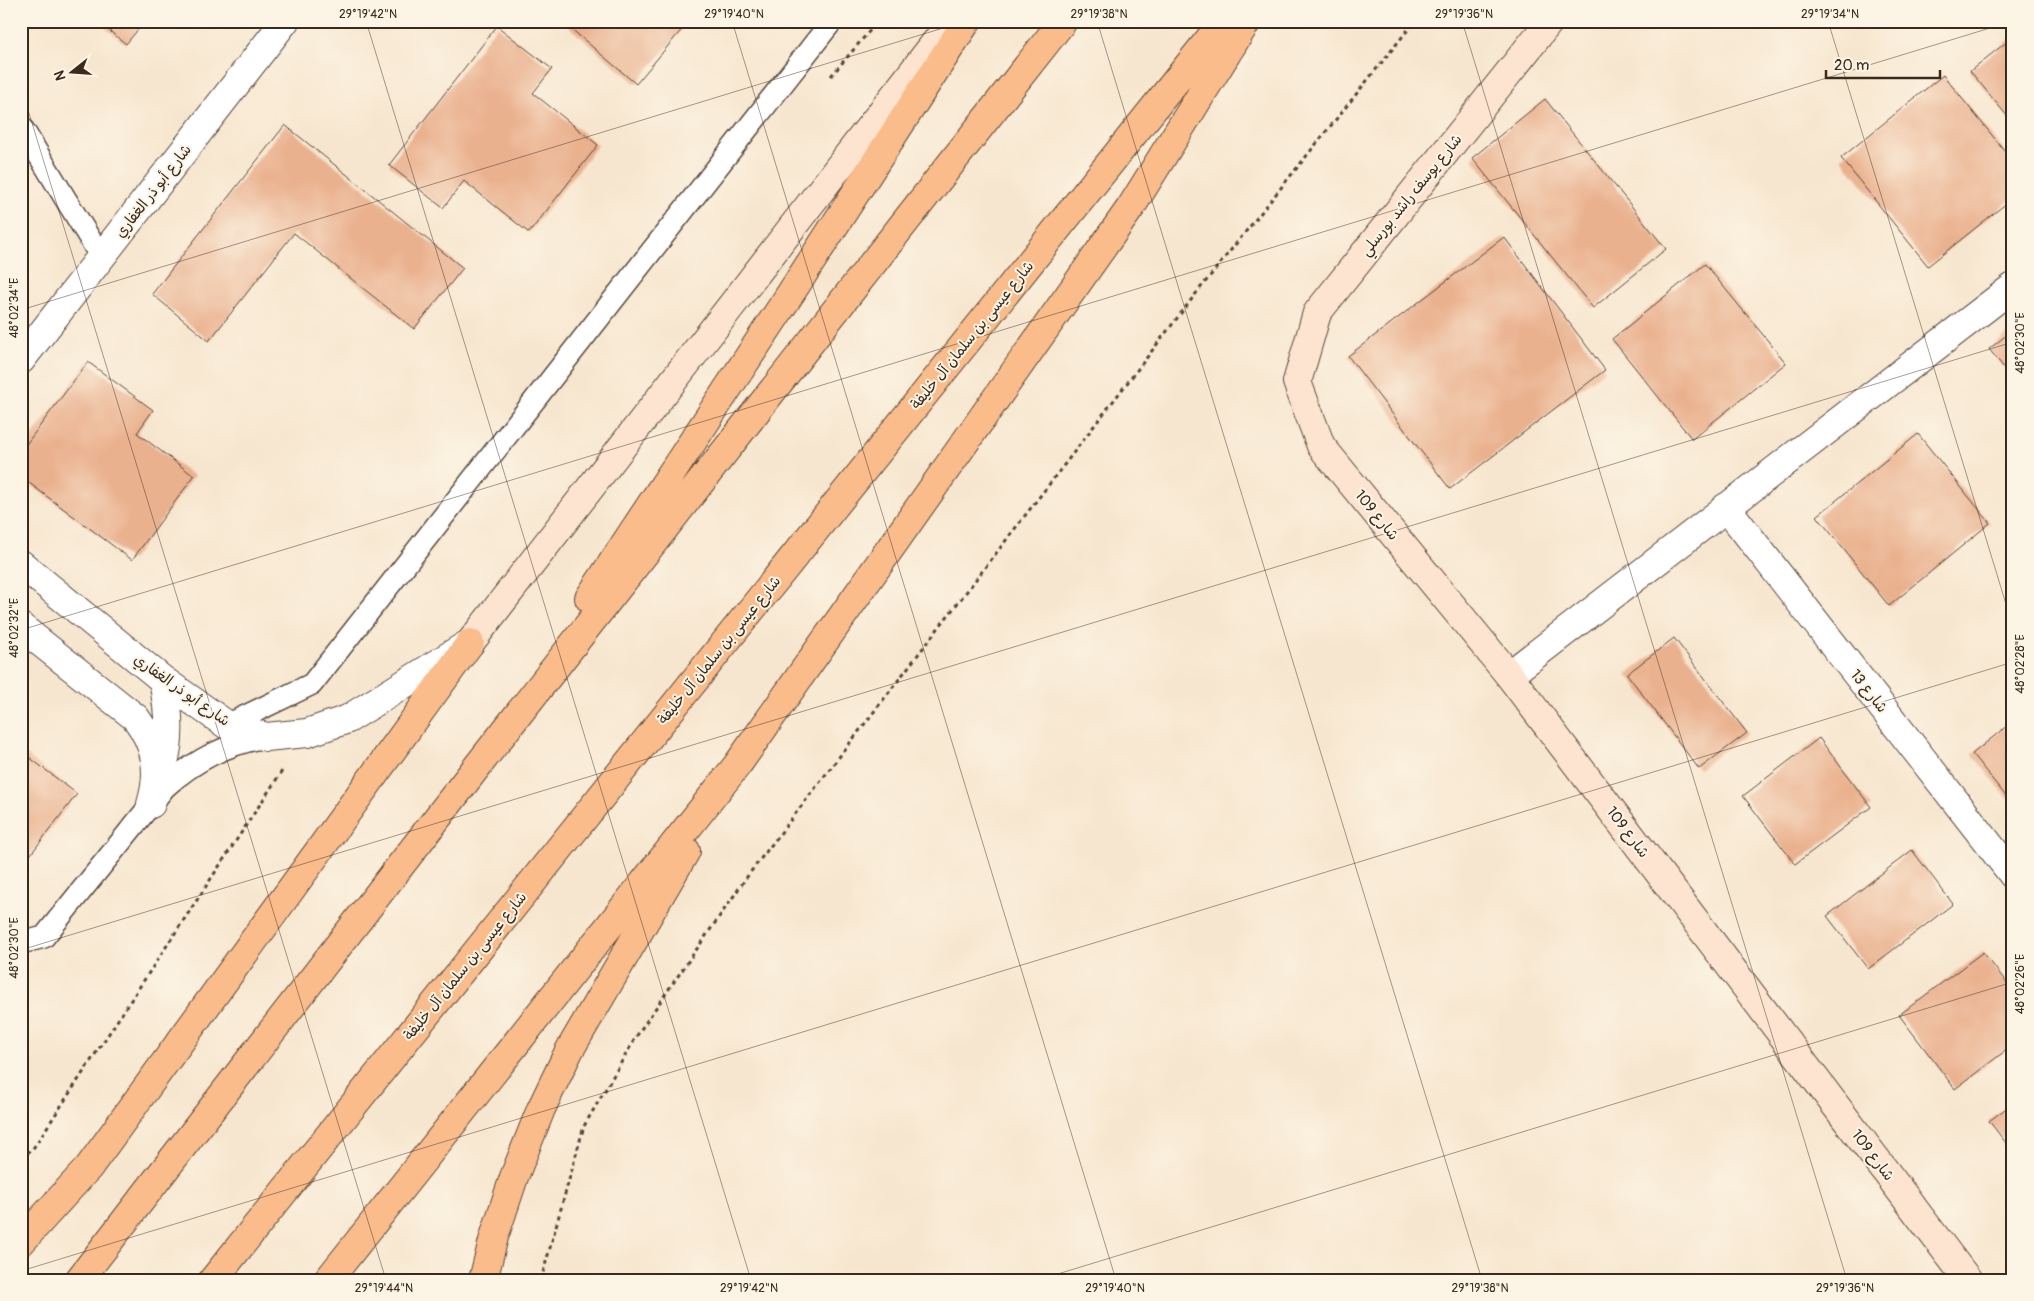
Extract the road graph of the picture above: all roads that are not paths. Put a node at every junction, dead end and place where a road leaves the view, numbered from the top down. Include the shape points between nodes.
1 (284, 21) edge
2 (832, 21) edge
3 (952, 21) edge
4 (967, 21) edge
5 (1063, 21) edge
6 (1224, 21) edge
7 (1247, 21) edge
8 (1550, 21) edge
9 (21, 126) edge
10 (101, 257) junction
11 (2013, 287) edge
12 (21, 360) edge
13 (1297, 382) joint
14 (1726, 507) junction
15 (21, 564) edge
16 (21, 627) edge
17 (470, 643) junction
18 (1509, 675) junction
19 (163, 680) junction
20 (227, 725) junction
21 (266, 737) junction
22 (738, 764) junction
23 (476, 768) junction
24 (154, 795) junction
25 (2013, 875) edge
26 (21, 943) edge
27 (21, 1242) edge
28 (79, 1280) edge
29 (213, 1280) edge
30 (328, 1280) edge
31 (484, 1280) edge
32 (1968, 1280) edge

1 - 10 street, شارع أبو ذر الغفاري
2 - 20 lane via 312,684
3 - 17 street
4 - 23 highway via 780,311
5 - 23 highway
6 - 29 highway, شارع عيسى بن سلمان آل خليفة
7 - 22 highway via 1131,208
8 - 13 street, شارع يوسف راشد بورسلي via 1317,312
9 - 10 lane
10 - 12 street, شارع أبو ذر الغفاري
11 - 14 street
13 - 18 street, شارع 109 via 1321,446
14 - 18 street
14 - 25 street, شارع 13
15 - 19 street, شارع أبو ذر الغفاري
16 - 24 street via 136,718 154,750 157,767
17 - 21 street, شارع أبو ذر الغفاري via 348,719 307,733
17 - 27 highway via 89,1167
18 - 32 street, شارع 109
19 - 20 street, شارع أبو ذر الغفاري
19 - 24 street via 170,734
20 - 21 street, شارع أبو ذر الغفاري
21 - 24 lane via 243,741 200,760
22 - 30 highway
22 - 31 highway via 569,1051 514,1178 494,1237
23 - 28 highway
24 - 26 lane via 44,937

